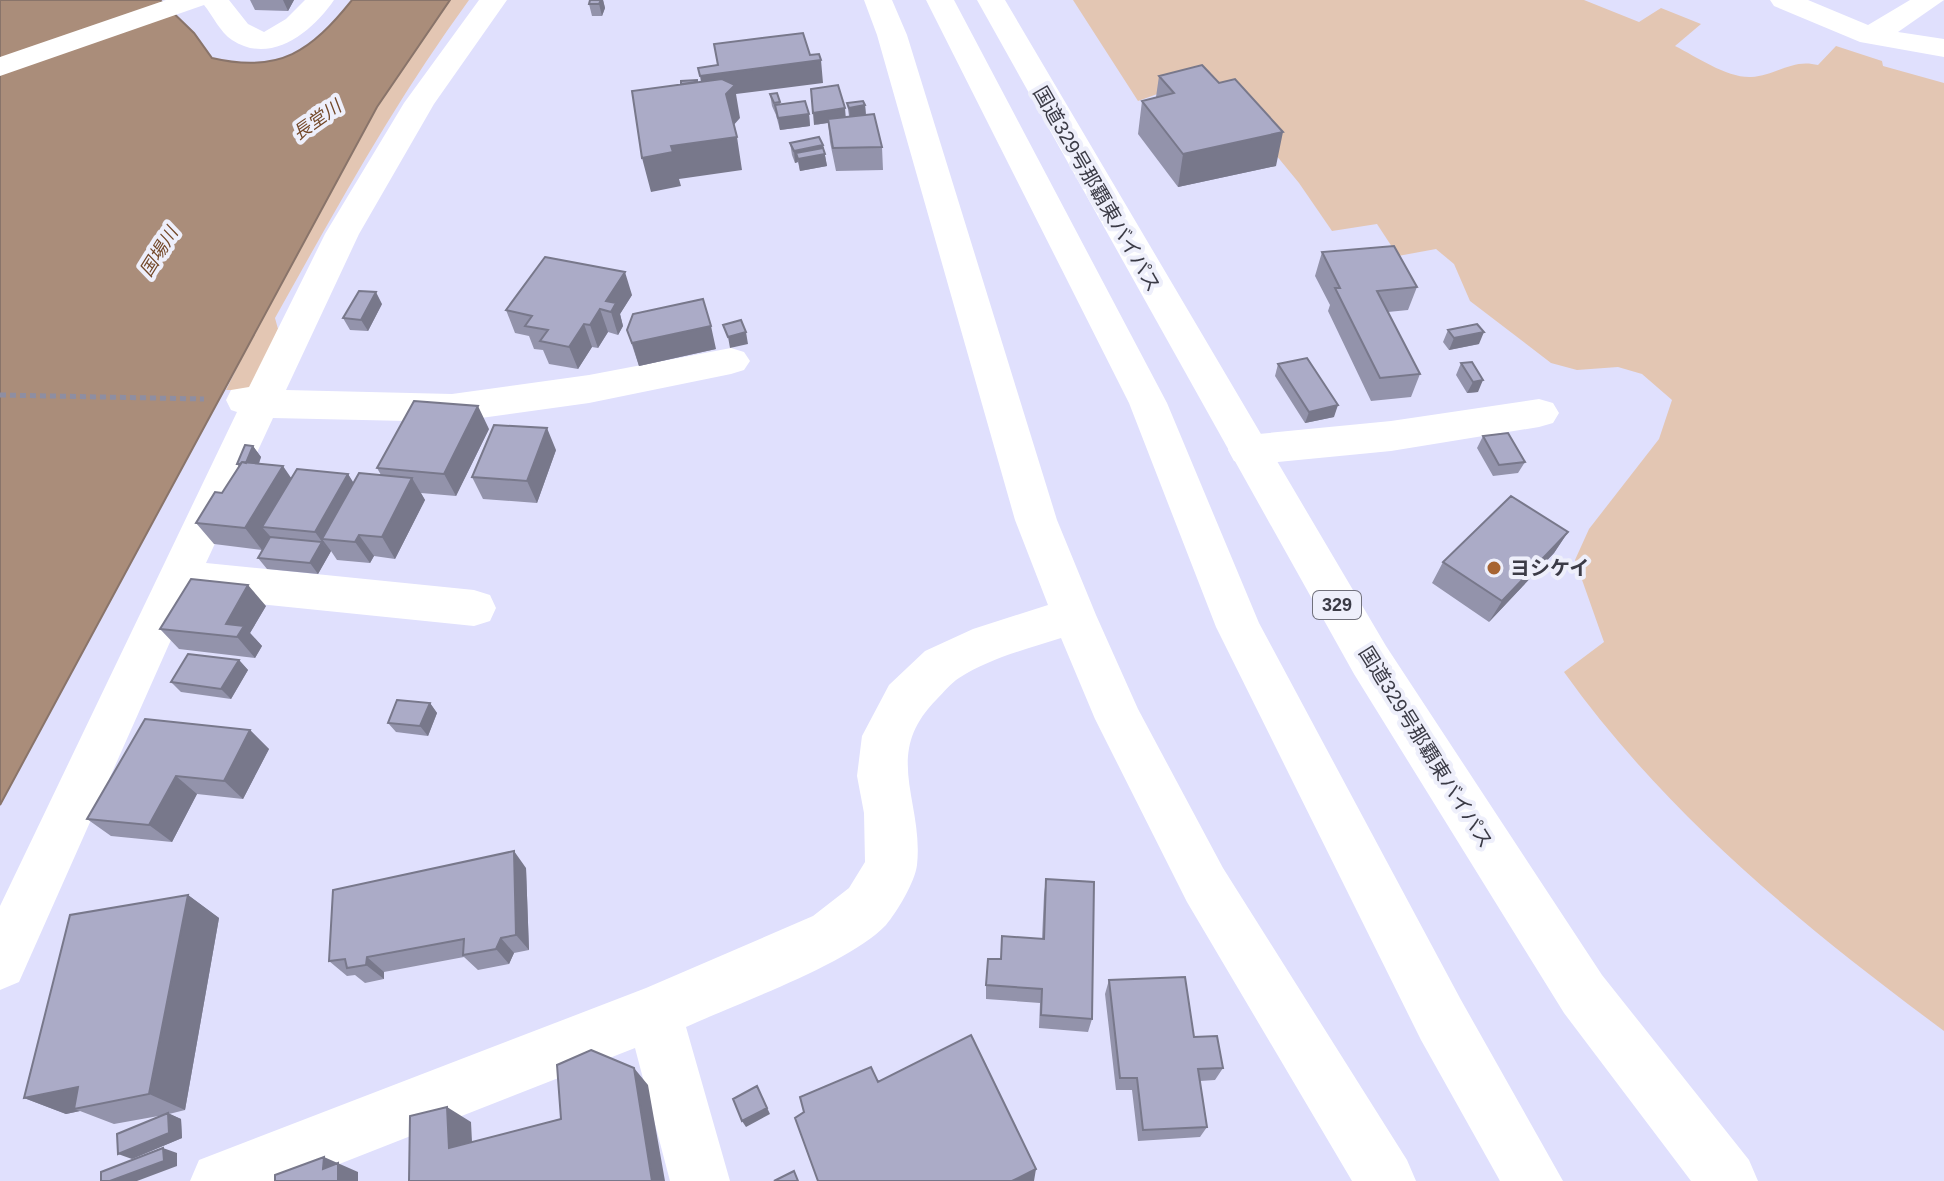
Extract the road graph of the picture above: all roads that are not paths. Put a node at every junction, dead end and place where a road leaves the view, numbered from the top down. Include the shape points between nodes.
1 (193, 0) edge
2 (214, 0) edge
3 (320, 0) edge
4 (493, 0) edge
5 (878, 0) edge
6 (940, 0) edge
7 (991, 0) edge
8 (1784, 0) edge
9 (1930, 0) edge
10 (1870, 36) junction
11 (1944, 48) edge
12 (0, 67) edge
13 (731, 361) dead end
14 (254, 402) junction
15 (1539, 413) dead end
16 (1248, 450) junction
17 (177, 578) junction
18 (474, 608) dead end
19 (1074, 615) junction
20 (0, 963) edge
21 (654, 1013) junction
22 (220, 1181) edge
23 (700, 1181) edge
24 (1386, 1181) edge
25 (1533, 1181) edge
26 (1728, 1181) edge

1 - 12 main road
2 - 3 main road via 244,36 263,39 300,24
4 - 14 main road via 419,103 342,234
5 - 19 main road via 1036,520
6 - 25 main road via 1148,403 1238,627 1441,1020
7 - 16 main road, 国道329号那覇東バイパス / 329
8 - 10 main road
9 - 10 main road
10 - 11 main road
13 - 14 main road via 589,389 452,408
14 - 17 main road
15 - 16 main road via 1391,436
16 - 26 main road, 国道329号那覇東バイパス / 329 via 1370,660 1583,994
17 - 18 main road
17 - 20 main road
19 - 21 main road via 989,642 941,665 906,699 886,736 881,776 891,867 868,906 832,934
19 - 24 main road via 1119,719 1205,885
21 - 22 main road
21 - 23 main road

